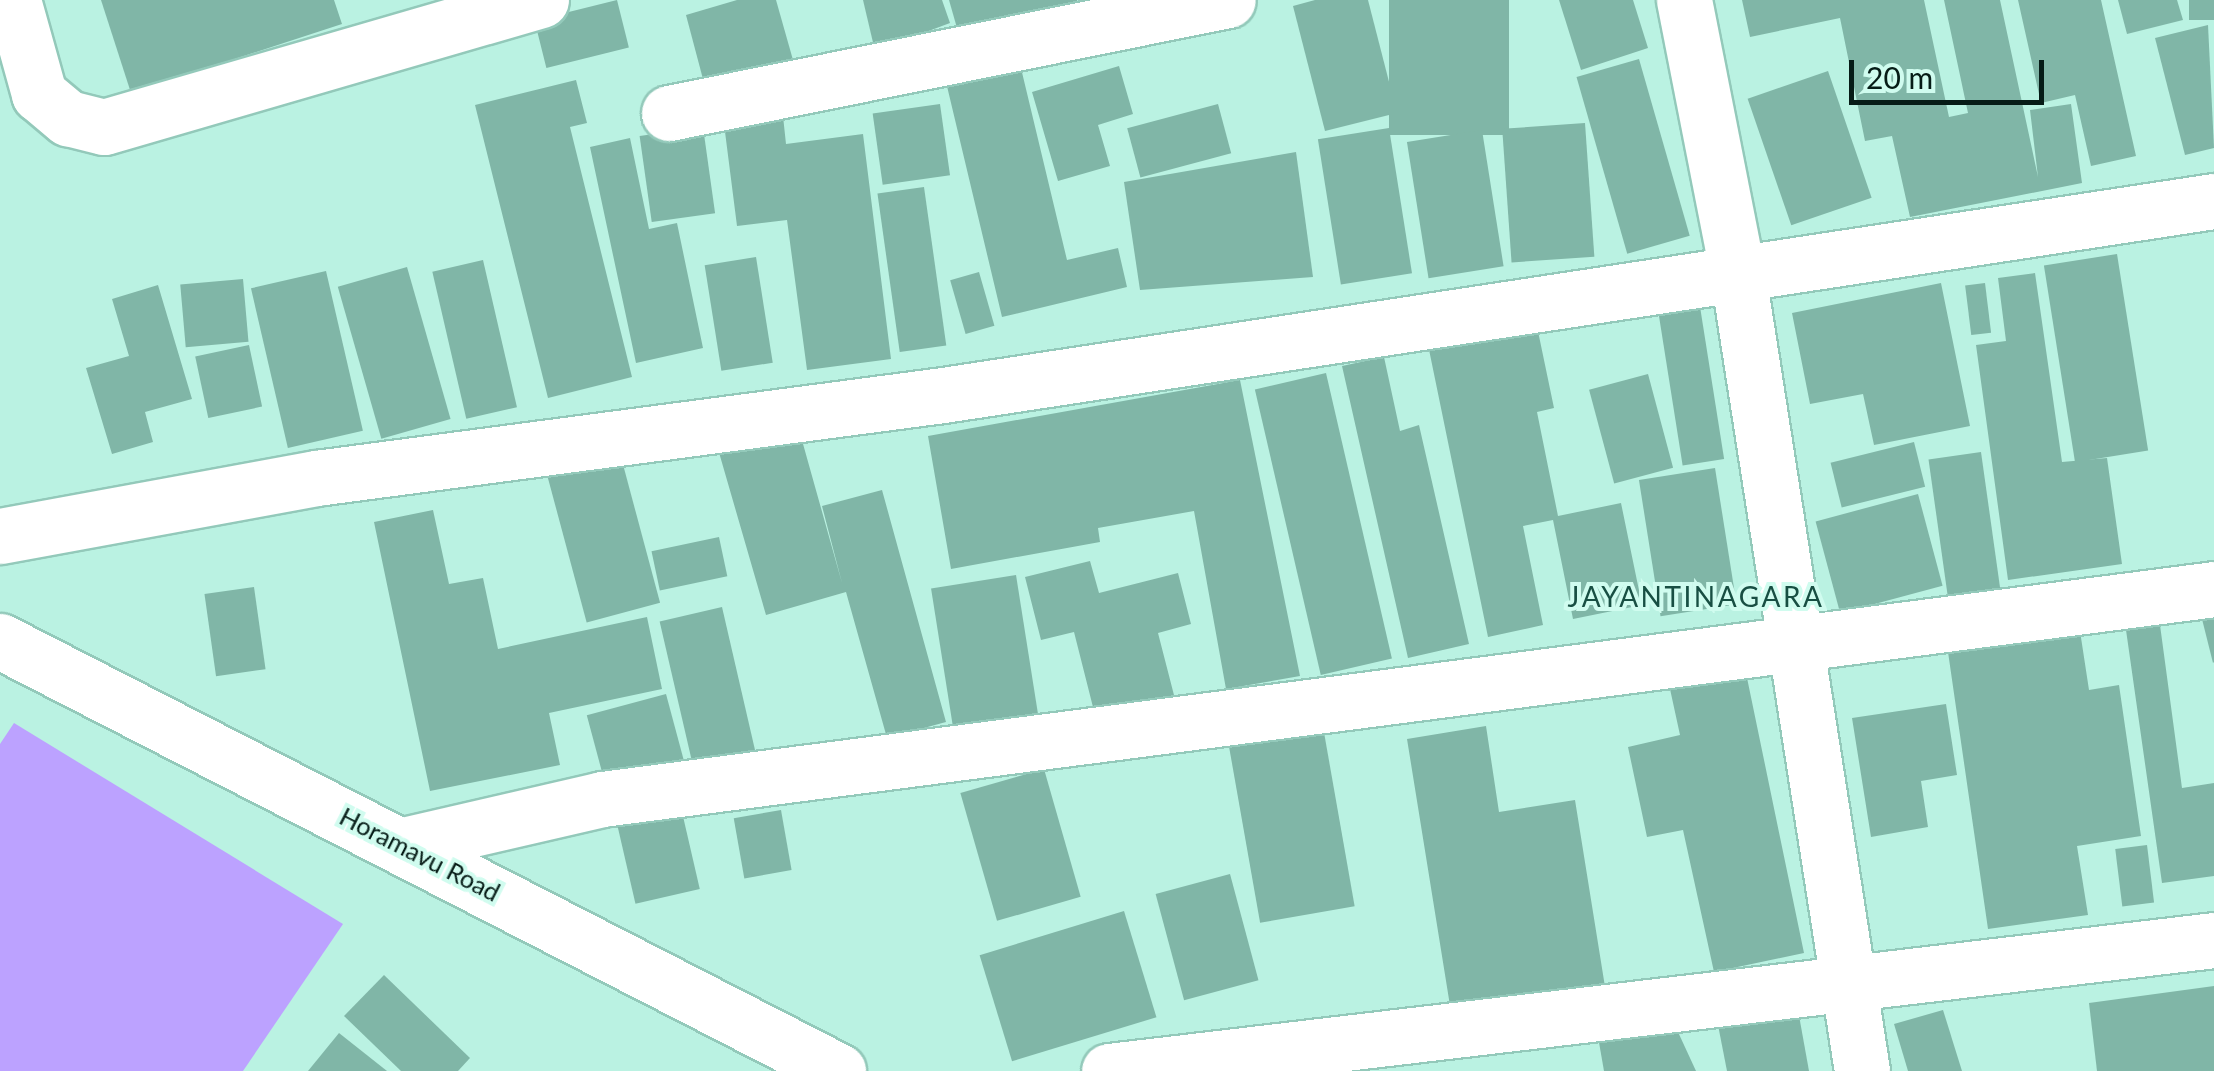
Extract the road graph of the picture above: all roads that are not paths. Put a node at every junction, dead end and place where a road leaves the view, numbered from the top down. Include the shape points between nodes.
1 (13, 0) edge
2 (541, 0) edge
3 (1228, 0) edge
4 (1684, 0) edge
5 (669, 113) dead end
6 (2214, 201) edge
7 (1736, 269) junction
8 (0, 536) edge
9 (2214, 589) edge
10 (0, 642) edge
11 (1796, 646) junction
12 (403, 845) junction
13 (2214, 940) edge
14 (1848, 978) junction
15 (838, 1071) edge
16 (1108, 1071) edge
17 (1862, 1071) edge

1 - 2 street via 39,94 68,118 104,126
3 - 5 street
4 - 7 street
6 - 7 street
7 - 8 street via 943,395 316,478
7 - 11 street
9 - 11 street
10 - 12 street, Horamavu Road
11 - 12 street via 602,799
11 - 14 street
12 - 15 street, Horamavu Road
13 - 14 street
14 - 16 street
14 - 17 street

